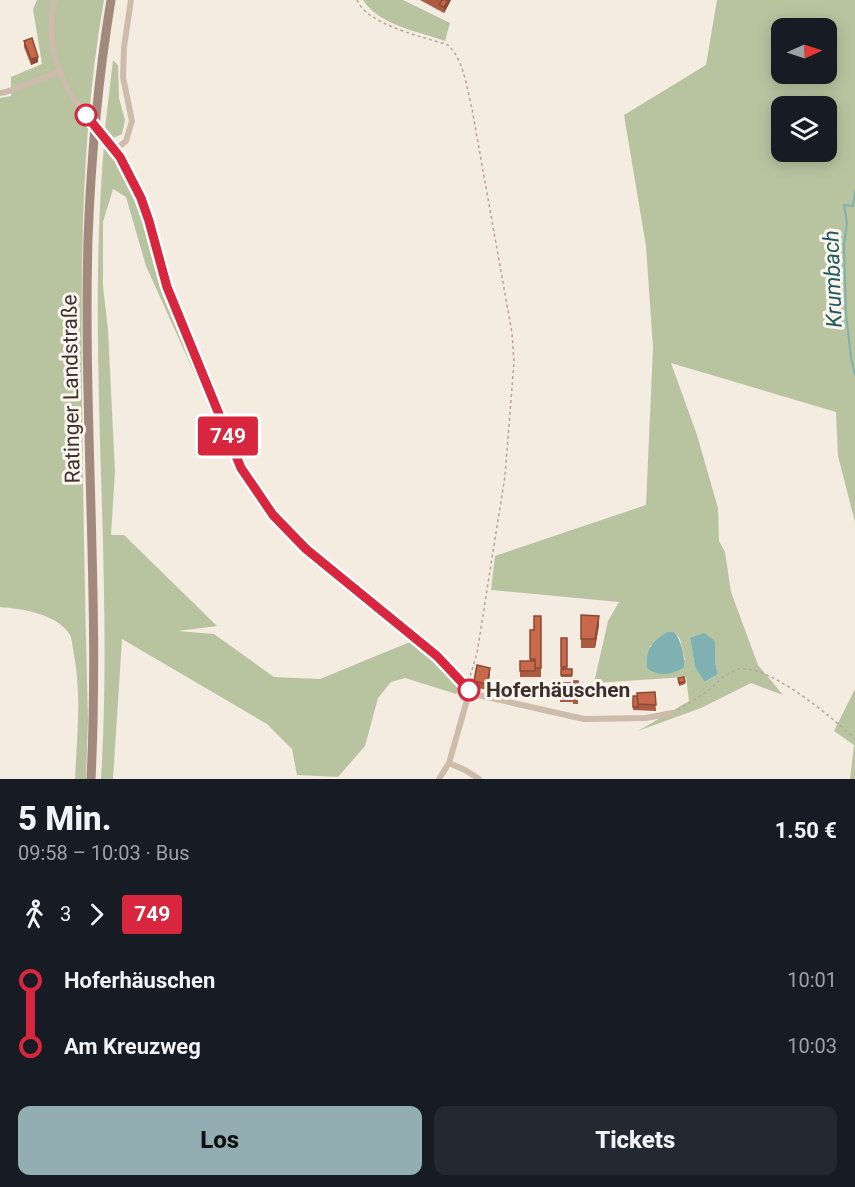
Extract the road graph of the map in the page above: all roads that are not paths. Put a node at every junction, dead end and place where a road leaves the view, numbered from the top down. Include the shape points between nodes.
1 (54, 0) edge
2 (111, 0) edge
3 (131, 0) edge
4 (58, 72) junction
5 (0, 93) edge
6 (87, 116) dead end
7 (104, 136) dead end
8 (115, 150) junction
9 (468, 690) junction
10 (672, 713) road end
11 (449, 763) junction
12 (91, 779) edge
13 (438, 779) edge
14 (479, 779) edge

1 - 4 street via 51,38
2 - 12 main road, Ratinger Landstraße via 97,104 88,240 94,643
3 - 8 street via 123,77 132,121 126,141
4 - 5 street
4 - 6 street
7 - 8 street
8 - 9 street via 146,211 170,295 241,468 256,492 306,549 437,656
9 - 10 street via 584,719 646,718
9 - 11 street
11 - 13 street
11 - 14 street

